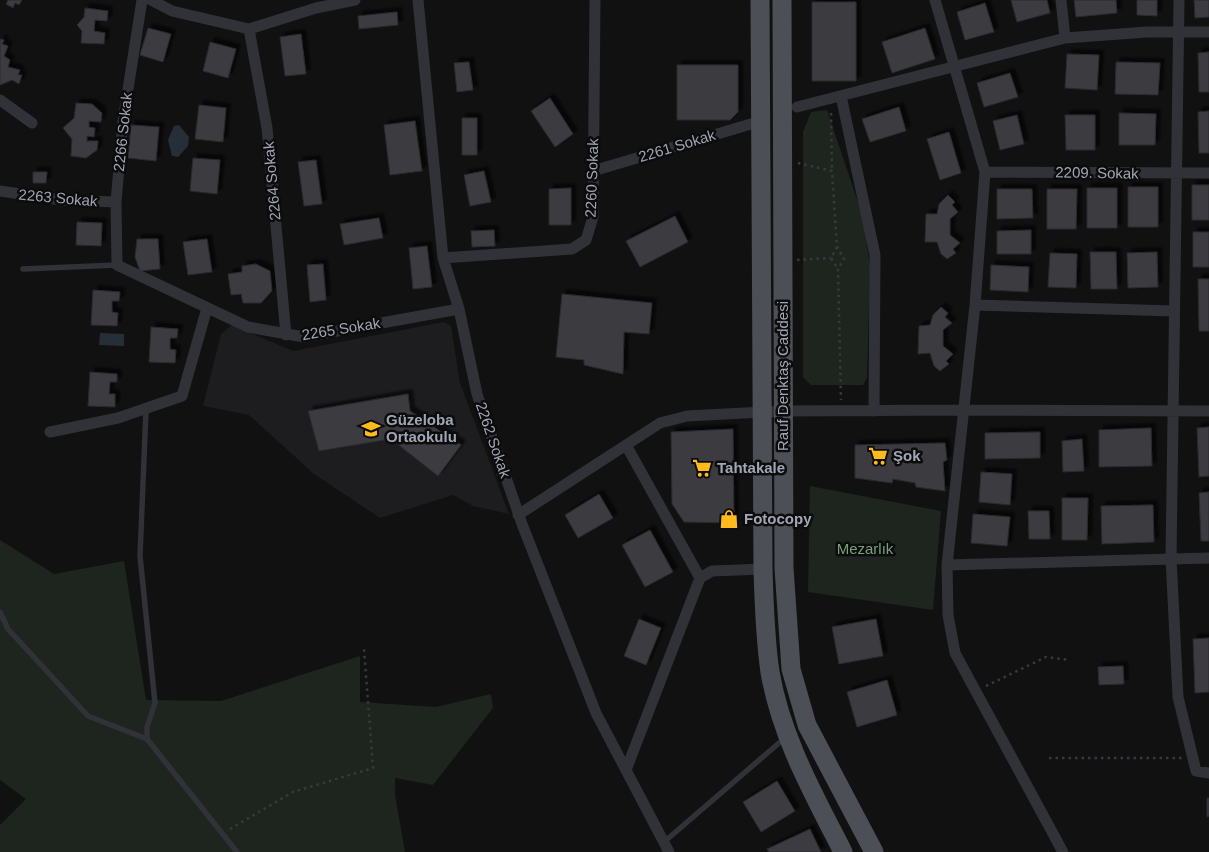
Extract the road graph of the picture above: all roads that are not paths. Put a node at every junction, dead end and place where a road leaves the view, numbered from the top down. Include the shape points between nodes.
1 (142, 0) edge
2 (151, 0) edge
3 (355, 0) edge
4 (418, 0) edge
5 (595, 0) edge
6 (760, 0) edge
7 (782, 0) edge
8 (935, 0) edge
9 (1061, 0) edge
10 (1179, 0) edge
11 (315, 4) edge
12 (249, 29) junction
13 (1178, 32) junction
14 (1209, 32) edge
15 (1065, 38) junction
16 (956, 66) junction
17 (836, 97) junction
18 (0, 100) edge
19 (797, 107) dead end
20 (761, 122) junction
21 (32, 123) dead end
22 (593, 171) junction
23 (985, 172) junction
24 (1209, 173) edge
25 (1176, 174) junction
26 (0, 191) edge
27 (116, 202) junction
28 (443, 258) junction
29 (117, 265) junction
30 (24, 269) dead end
31 (975, 305) junction
32 (207, 308) junction
33 (458, 309) junction
34 (1174, 311) junction
35 (286, 335) junction
36 (146, 410) junction
37 (964, 410) junction
38 (784, 411) junction
39 (874, 411) junction
40 (1173, 412) junction
41 (1209, 412) edge
42 (762, 413) junction
43 (50, 432) dead end
44 (626, 445) junction
45 (518, 515) junction
46 (1171, 558) junction
47 (1209, 558) edge
48 (947, 564) junction
49 (762, 570) junction
50 (700, 578) junction
51 (0, 612) edge
52 (147, 739) junction
53 (779, 742) dead end
54 (626, 770) junction
55 (1209, 773) edge
56 (666, 847) edge
57 (237, 852) edge
58 (844, 852) edge
59 (874, 852) edge
60 (1063, 852) edge

1 - 27 street, 2266 Sokak via 123,121
2 - 12 street via 172,10
3 - 11 street
4 - 28 street, 2262 Sokak
5 - 22 street, 2260 Sokak
6 - 20 main road, Rauf Denktaş Caddesi
7 - 38 main road, Rauf Denktaş Caddesi
8 - 16 street
9 - 15 street
10 - 13 street
11 - 12 street
12 - 35 street, 2264 Sokak via 267,128
13 - 14 street
13 - 15 street
13 - 25 street
15 - 16 street
16 - 17 street
16 - 23 street
17 - 19 street
17 - 39 street via 875,255
18 - 21 street
20 - 22 street, 2261 Sokak
20 - 42 main road, Rauf Denktaş Caddesi
22 - 28 street, 2260 Sokak via 593,216 586,240 572,249
23 - 25 street, 2209. Sokak
23 - 31 street
24 - 25 street, 2209. Sokak
25 - 34 street
26 - 27 street, 2263 Sokak via 61,200
27 - 29 street, 2266 Sokak
28 - 33 street, 2262 Sokak
29 - 30 lane
29 - 32 street, 2265 Sokak
31 - 34 street
31 - 37 street
32 - 35 street, 2265 Sokak via 248,327
32 - 36 street via 182,396
33 - 35 street, 2265 Sokak via 304,337
33 - 45 street, 2262 Sokak via 477,394
34 - 40 street
36 - 43 street
36 - 52 lane via 140,556 155,704 147,727
37 - 39 street
37 - 40 street
37 - 48 street
38 - 39 street
38 - 42 street
38 - 59 main road, Rauf Denktaş Caddesi via 784,568 791,669 806,725
40 - 41 street
40 - 46 street
42 - 44 street via 687,416 660,423
42 - 49 main road, Rauf Denktaş Caddesi
44 - 45 street
44 - 50 street
45 - 54 street, 2262 Sokak via 596,713
46 - 47 street
46 - 48 street
46 - 55 street via 1178,697 1196,771
48 - 60 street via 948,615 955,653
49 - 50 street via 712,571
49 - 58 main road, Rauf Denktaş Caddesi via 770,673 789,740
50 - 54 street
51 - 52 lane via 8,629 88,716
52 - 57 lane
53 - 56 lane
54 - 56 street, 2262 Sokak

